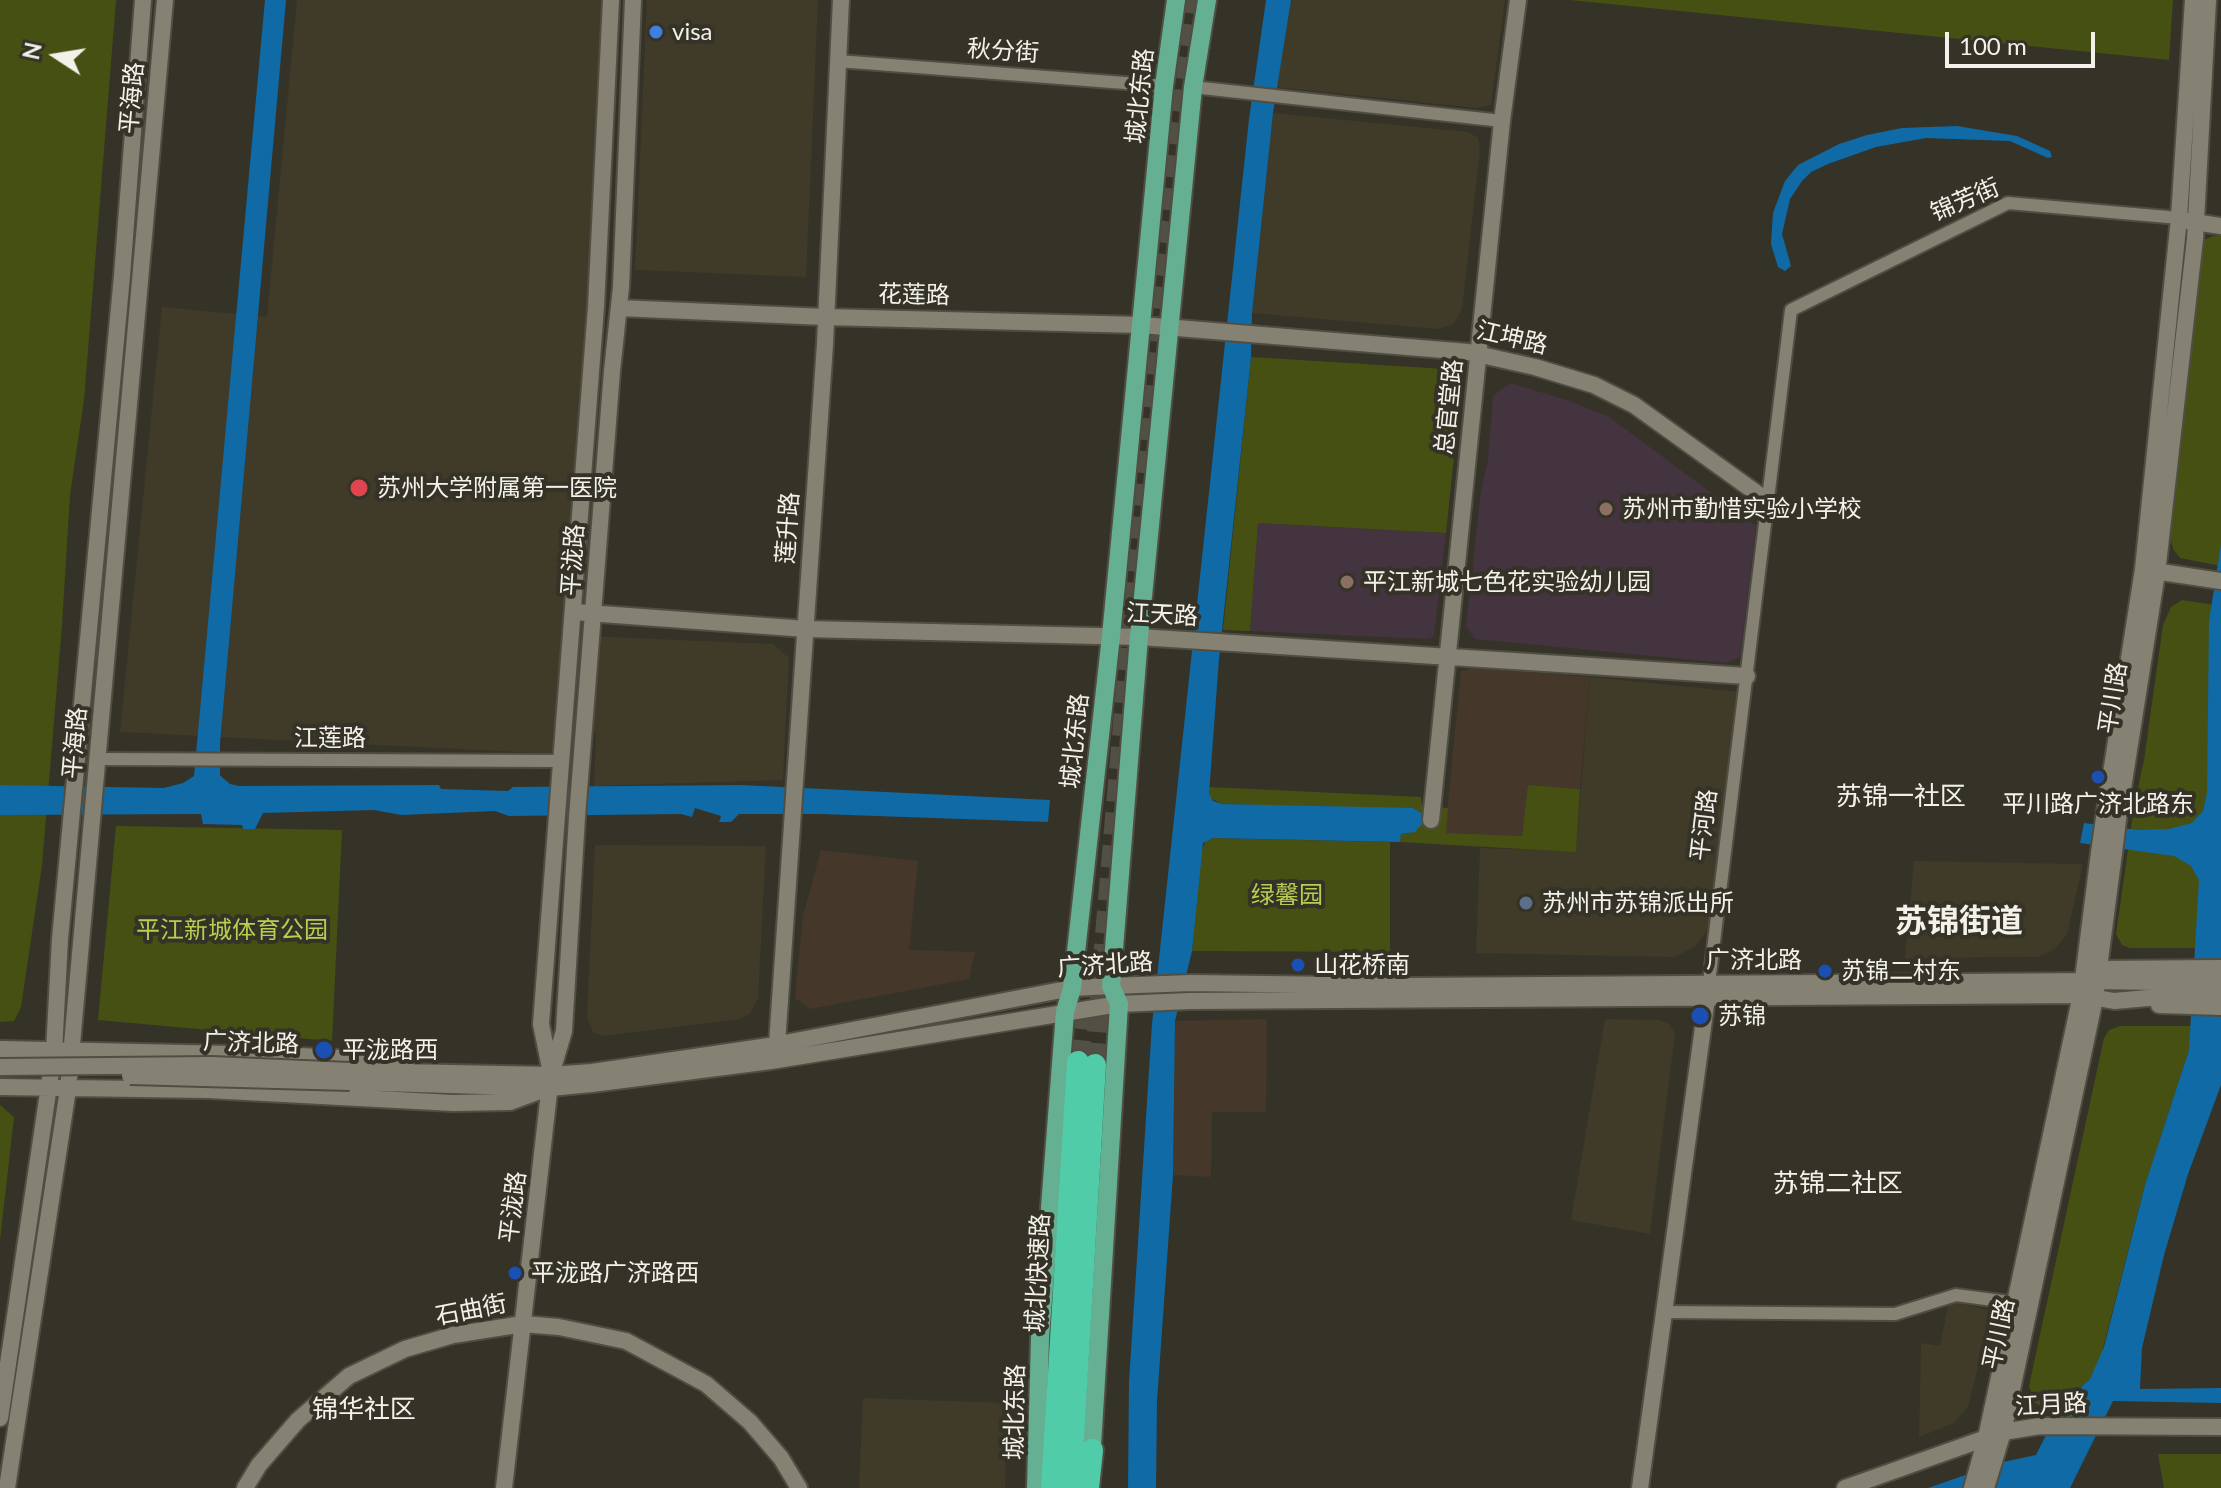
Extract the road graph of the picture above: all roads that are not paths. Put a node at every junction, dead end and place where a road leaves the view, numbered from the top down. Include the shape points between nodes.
1 (143, 0) edge
2 (165, 0) edge
3 (611, 0) edge
4 (633, 0) edge
5 (841, 0) edge
6 (1176, 0) edge
7 (1207, 0) edge
8 (1518, 0) edge
9 (2193, 0) edge
10 (2208, 0) edge
11 (838, 61) junction
12 (1164, 86) junction
13 (1193, 87) junction
14 (1502, 121) junction
15 (2179, 218) junction
16 (2197, 224) junction
17 (2219, 226) edge
18 (619, 308) junction
19 (1791, 310) joint
20 (825, 317) junction
21 (1141, 325) junction
22 (1169, 328) junction
23 (1207, 331) joint
24 (1479, 354) junction
25 (1769, 502) junction
26 (2150, 571) junction
27 (2221, 581) edge
28 (574, 612) junction
29 (593, 614) junction
30 (806, 629) junction
31 (1111, 636) junction
32 (1139, 637) junction
33 (1446, 658) junction
34 (1747, 676) junction
35 (97, 759) junction
36 (562, 761) junction
37 (1431, 820) dead end
38 (2221, 968) edge
39 (2221, 983) edge
40 (2090, 985) junction
41 (1111, 986) junction
42 (1072, 988) junction
43 (2182, 988) junction
44 (1708, 991) junction
45 (2221, 994) edge
46 (1119, 1004) junction
47 (2221, 1007) edge
48 (1065, 1012) junction
49 (0, 1049) edge
50 (54, 1052) junction
51 (72, 1052) junction
52 (779, 1052) junction
53 (0, 1067) edge
54 (0, 1075) edge
55 (350, 1077) junction
56 (551, 1081) junction
57 (0, 1087) edge
58 (50, 1088) junction
59 (68, 1089) junction
60 (2016, 1303) junction
61 (1664, 1312) junction
62 (523, 1324) junction
63 (0, 1418) edge
64 (2221, 1427) edge
65 (1994, 1435) junction
66 (1039, 1447) joint
67 (1092, 1450) joint
68 (1988, 1456) junction
69 (7, 1488) edge
70 (245, 1488) edge
71 (504, 1488) edge
72 (799, 1488) edge
73 (1037, 1488) edge
74 (1052, 1488) edge
75 (1070, 1488) edge
76 (1089, 1488) edge
77 (1640, 1488) edge
78 (1845, 1488) edge
79 (1972, 1488) edge
80 (1986, 1488) edge

1 - 50 street, 平海路
2 - 35 street, 平海路
3 - 28 street, 平泷路
4 - 18 street, 平泷路
5 - 11 street, 莲升路
6 - 12 main road, 城北东路
7 - 13 main road
8 - 14 street, 总官堂路
9 - 15 street, 平川路
10 - 16 street, 平川路
11 - 12 street, 秋分街
11 - 20 street, 莲升路
12 - 21 main road, 城北东路
13 - 14 street
13 - 22 main road
14 - 24 street, 总官堂路
15 - 16 street, 锦芳街
15 - 19 street, 锦芳街 via 2008,203
15 - 26 street, 平川路
16 - 17 street, 锦芳街
16 - 26 street, 平川路
18 - 20 street, 花莲路
18 - 29 street, 平泷路
19 - 25 street, 平河路
20 - 21 street, 花莲路
20 - 30 street, 莲升路
21 - 22 street, 花莲路
21 - 31 main road, 城北东路
22 - 23 street, 花莲路
22 - 32 main road
23 - 24 street, 江坤路
24 - 25 street, 江坤路 via 1594,385 1634,405
24 - 33 street, 总官堂路
25 - 34 street, 平河路
26 - 27 street
26 - 40 street, 平川路, bridge
28 - 29 street, 江天路
28 - 36 street, 平泷路
29 - 30 street, 江天路
29 - 56 street, 平泷路 via 564,1031
30 - 31 street, 江天路
30 - 52 street, 莲升路
31 - 32 street, 江天路
31 - 42 main road, 城北东路
32 - 33 street, 江天路
32 - 41 main road
33 - 34 street, 江天路
33 - 37 street, 总官堂路
34 - 44 street, 平河路
35 - 36 street, 江莲路
35 - 51 street, 平海路
36 - 56 street, 平泷路 via 541,1024
38 - 43 street
39 - 43 street, 广济北路
40 - 43 street, 广济北路
40 - 43 street, 广济北路 via 2114,1001
40 - 44 street, 广济北路
40 - 60 street, 平川路
40 - 65 street, 平川路
41 - 42 street, 广济北路
41 - 44 street, 广济北路
41 - 46 main road
42 - 48 main road, 城北东路
42 - 52 street, 广济北路
43 - 45 street, 广济北路
43 - 47 street
44 - 46 street, 广济北路
44 - 61 street, 平河路
46 - 48 street, 广济北路
46 - 67 main road
48 - 52 street, 广济北路
48 - 66 main road, 城北东路 via 1040,1338
49 - 50 street
50 - 51 street
50 - 58 street, 平海路
51 - 56 street via 508,1064
51 - 59 street, 平海路
52 - 56 street, 广济北路
53 - 55 street, 广济北路, bridge via 212,1065
54 - 55 street, 广济北路, bridge
55 - 56 street, 广济北路
56 - 59 street via 510,1102 453,1103 208,1090
56 - 62 street, 平泷路
57 - 58 street
58 - 59 street
58 - 63 street, 平海路
59 - 69 street, 平海路
60 - 61 street via 1956,1295 1895,1314
60 - 65 street, 平川路
61 - 77 street, 平河路
62 - 70 street, 石曲街 via 405,1349 349,1376 298,1420
62 - 71 street, 平泷路
62 - 72 street, 石曲街 via 626,1341 706,1384 750,1422
64 - 65 street, 江月路 via 2040,1426
65 - 68 street, 平川路
65 - 78 street, 江月路
66 - 73 highway
67 - 76 highway
68 - 79 street, 平川路
68 - 80 street, 平川路
74 - 75 highway, 城北快速路 via 1086,1063

